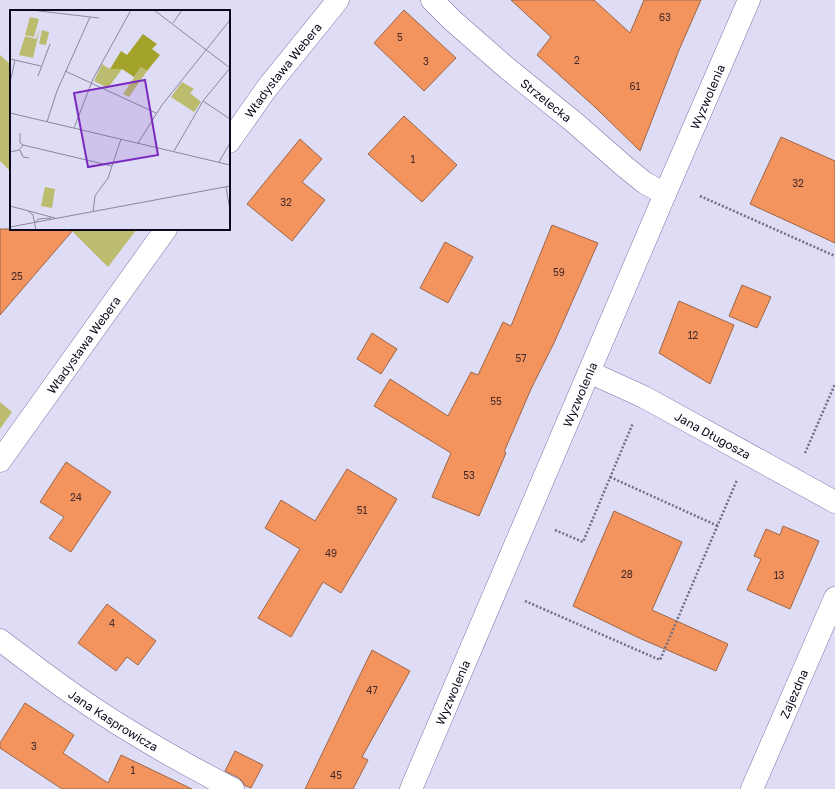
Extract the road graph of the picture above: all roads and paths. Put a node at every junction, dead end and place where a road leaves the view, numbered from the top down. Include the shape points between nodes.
1 (338, 0) edge
2 (432, 0) edge
3 (749, 0) edge
4 (230, 141) edge
5 (665, 194) junction
6 (700, 196) dead end
7 (165, 230) edge
8 (835, 256) edge
9 (589, 372) junction
10 (835, 384) edge
11 (644, 397) junction
12 (748, 454) junction
13 (0, 461) edge
14 (610, 477) junction
15 (793, 479) junction
16 (835, 502) edge
17 (718, 526) junction
18 (555, 530) dead end
19 (835, 598) edge
20 (525, 601) dead end
21 (0, 640) edge
22 (233, 789) edge
23 (411, 789) edge
24 (752, 789) edge

1 - 4 street, Władysława Webera via 267,88
2 - 5 street, Strzelecka via 508,69 645,183
3 - 5 street, Wyzwolenia
5 - 9 street, Wyzwolenia
6 - 8 path
7 - 13 street, Władysława Webera
9 - 11 street, Jana Długosza
9 - 23 street, Wyzwolenia
10 - 15 path
11 - 12 street, Jana Długosza
11 - 14 path
12 - 15 street, Jana Długosza
12 - 17 path
14 - 17 path
14 - 18 path via 583,542
15 - 16 street, Jana Długosza
17 - 20 path via 660,660
19 - 24 street, Zajezdna
21 - 22 street, Jana Kasprowicza via 74,695 120,725

